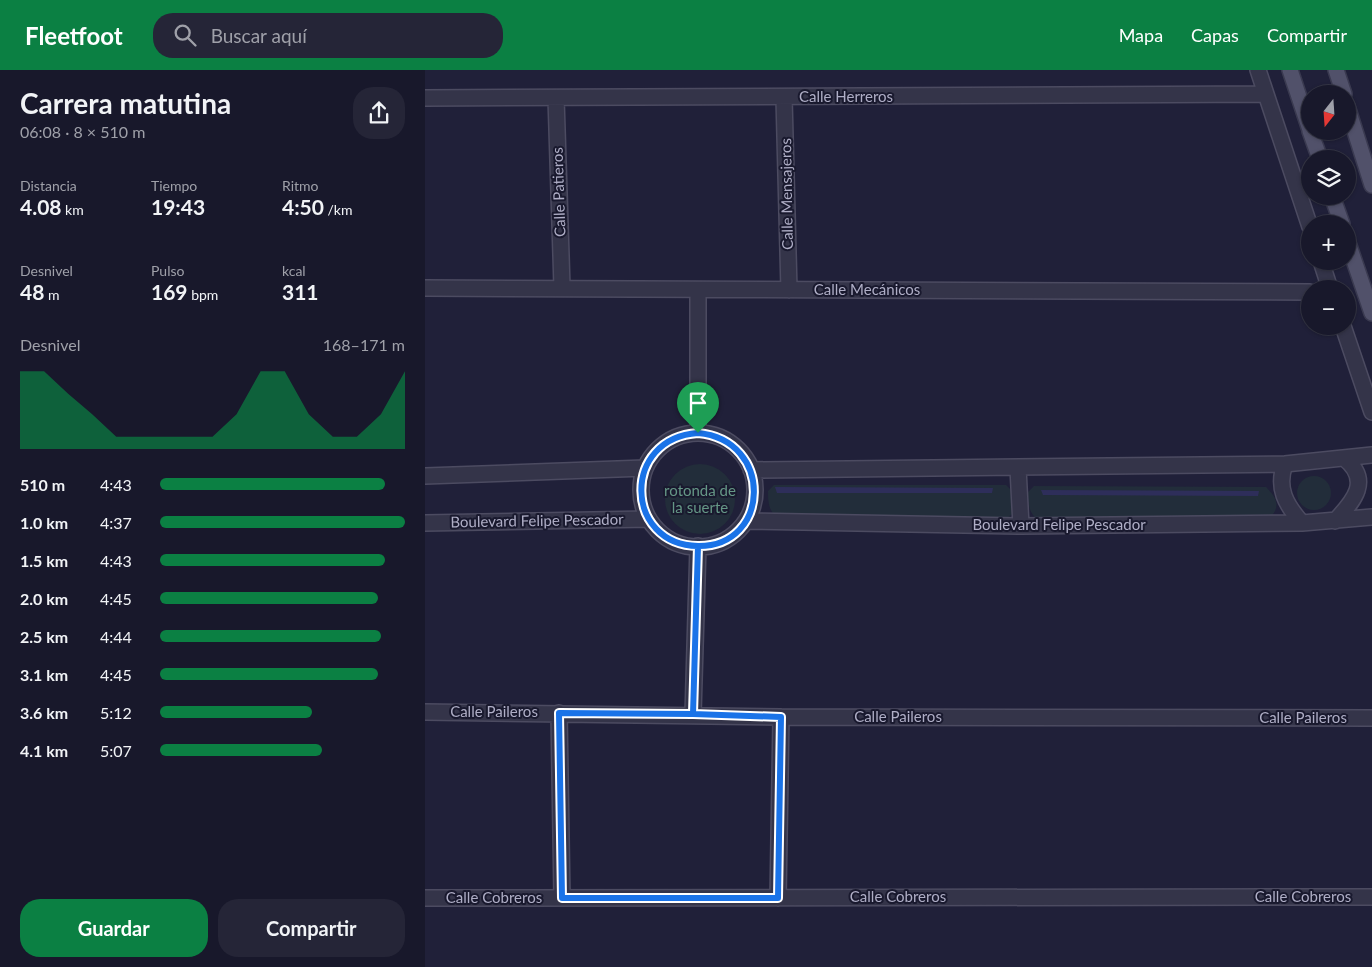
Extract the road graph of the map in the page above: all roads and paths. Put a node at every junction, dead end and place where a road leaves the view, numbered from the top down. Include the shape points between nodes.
1 (1258, 70) edge
2 (1290, 70) edge
3 (1336, 70) edge
4 (1340, 85) edge
5 (1266, 94) junction
6 (425, 98) edge
7 (556, 98) junction
8 (784, 98) junction
9 (1301, 104) edge
10 (1356, 134) edge
11 (1372, 185) edge
12 (1306, 215) edge
13 (1356, 266) edge
14 (562, 287) junction
15 (425, 288) edge
16 (698, 290) junction
17 (789, 290) junction
18 (1301, 292) edge
19 (1372, 313) edge
20 (1346, 335) edge
21 (1372, 412) edge
22 (698, 433) junction
23 (1372, 455) edge
24 (1344, 458) junction
25 (1285, 464) junction
26 (645, 468) junction
27 (1018, 468) junction
28 (751, 470) junction
29 (425, 476) edge
30 (1372, 517) edge
31 (649, 519) junction
32 (746, 521) junction
33 (1335, 521) junction
34 (425, 523) edge
35 (1301, 523) junction
36 (1021, 526) junction
37 (698, 546) junction
38 (425, 712) edge
39 (559, 713) junction
40 (693, 714) junction
41 (781, 717) junction
42 (1372, 718) edge
43 (1372, 897) edge
44 (425, 898) edge
45 (562, 898) junction
46 (778, 898) junction

1 - 5 street
2 - 9 main road
3 - 4 main road
5 - 8 street, Calle Herreros
5 - 12 street
6 - 7 street, Calle Herreros
7 - 8 street, Calle Herreros
7 - 14 street, Calle Patieros
8 - 17 street, Calle Mensajeros
10 - 11 main road
13 - 19 main road
14 - 15 street, Calle Mecánicos
14 - 16 street, Calle Mecánicos
16 - 17 street, Calle Mecánicos
16 - 22 street
17 - 18 street, Calle Mecánicos
20 - 21 street
22 - 26 street via 681,435 667,442 654,453
22 - 28 street via 730,443
23 - 24 street
24 - 25 street
24 - 33 street via 1355,468 1359,488
25 - 27 street
25 - 35 street via 1281,478 1283,498
26 - 29 street
26 - 31 street via 641,493
27 - 28 street
27 - 36 street
28 - 32 street via 755,492
30 - 33 street, Boulevard Felipe Pescador
31 - 34 street, Boulevard Felipe Pescador
31 - 37 street via 668,538 684,545
32 - 36 street, Boulevard Felipe Pescador
32 - 37 street via 722,541
33 - 35 street, Boulevard Felipe Pescador
35 - 36 street, Boulevard Felipe Pescador
37 - 40 street
38 - 39 street, Calle Paileros
39 - 40 street, Calle Paileros
39 - 45 street
40 - 41 street, Calle Paileros
41 - 42 street, Calle Paileros
41 - 46 street
43 - 46 street, Calle Cobreros
44 - 45 street, Calle Cobreros
45 - 46 street, Calle Cobreros

